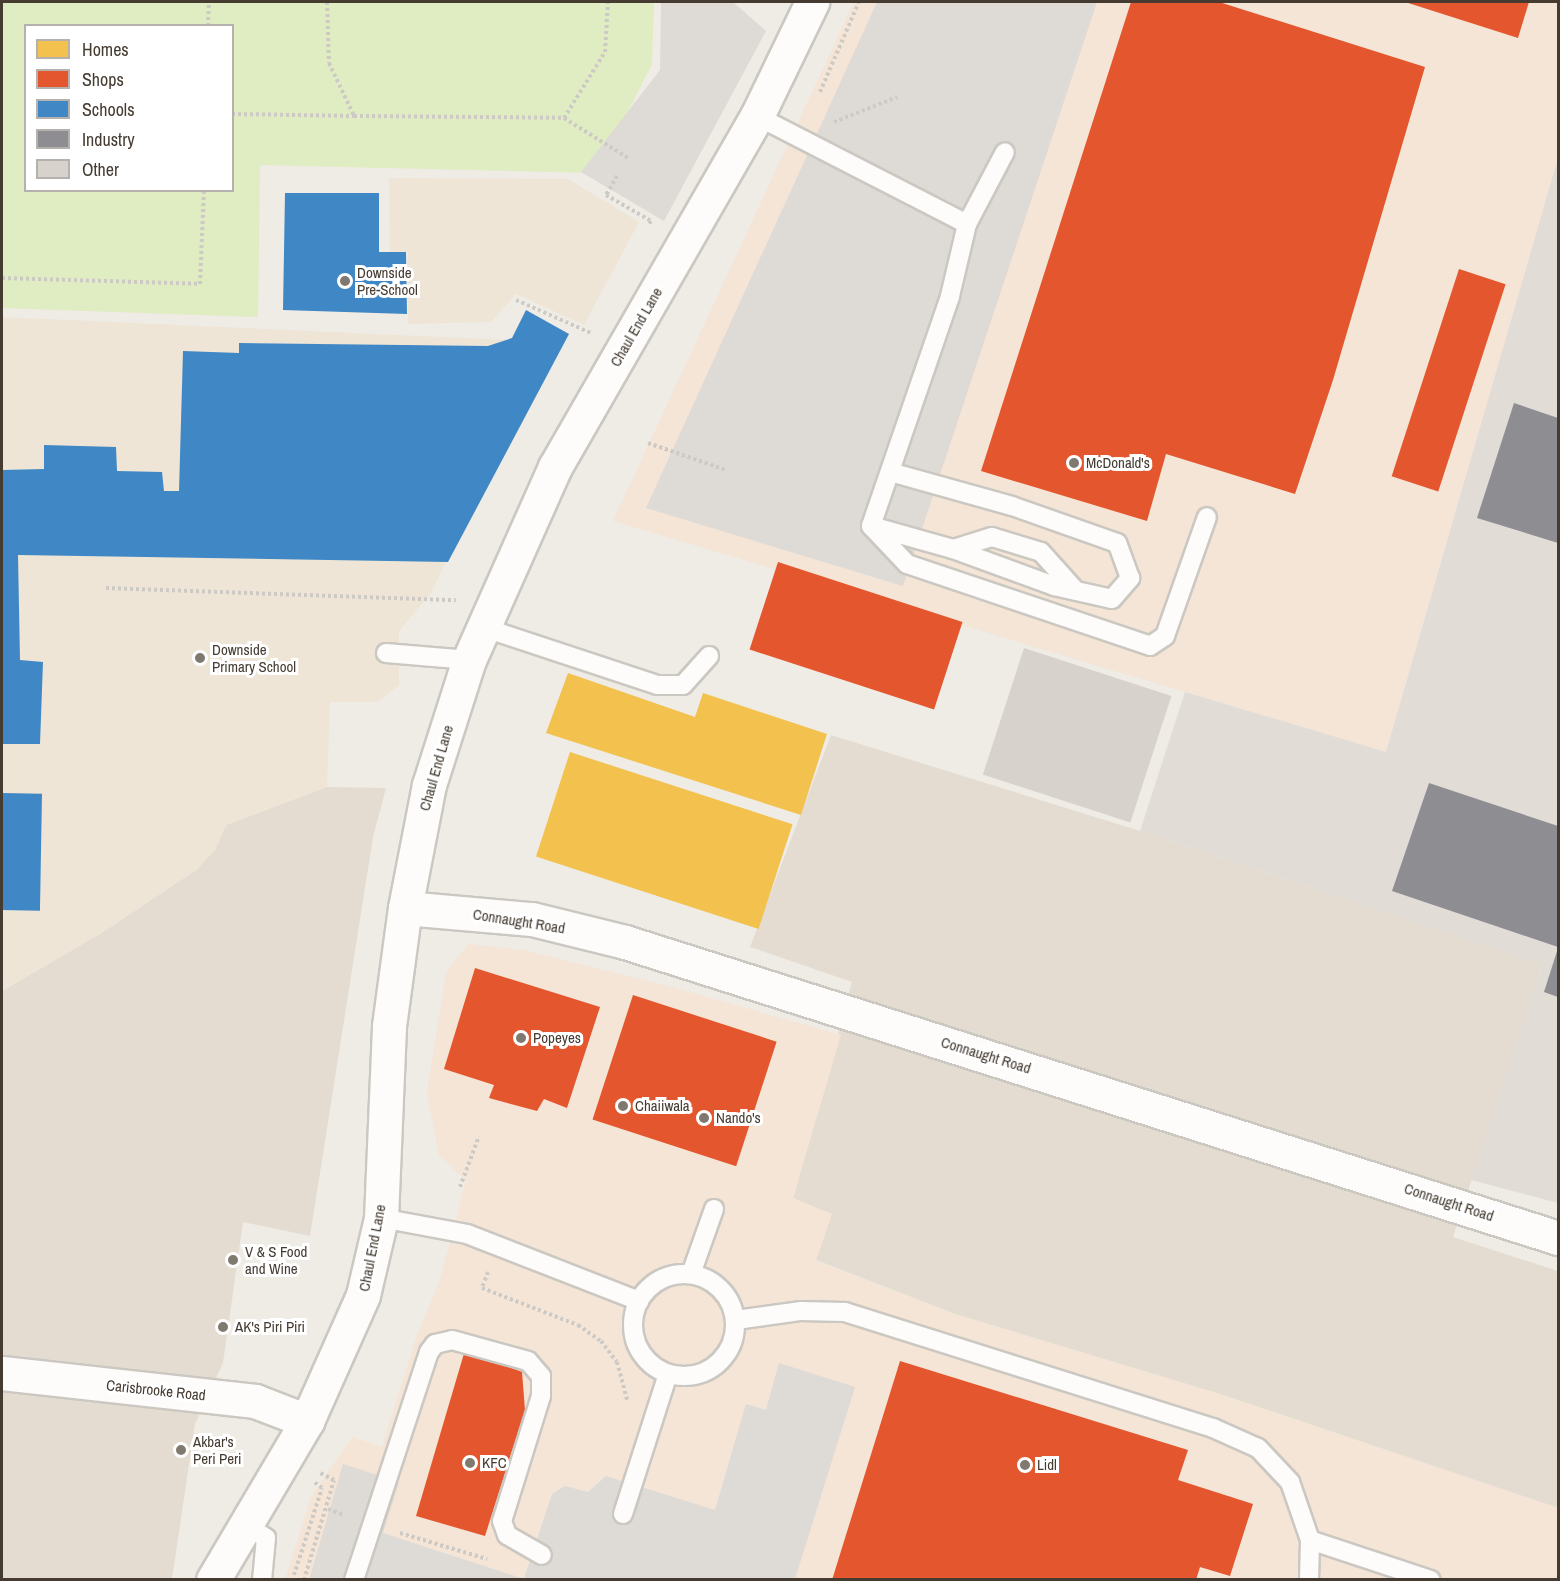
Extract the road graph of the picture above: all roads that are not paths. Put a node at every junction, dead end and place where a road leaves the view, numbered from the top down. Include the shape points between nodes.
1 (812, 2) edge
2 (757, 116) junction
3 (1005, 152) dead end
4 (967, 224) junction
5 (890, 472) junction
6 (1206, 517) dead end
7 (871, 526) junction
8 (953, 549) junction
9 (1076, 591) junction
10 (487, 614) junction
11 (386, 653) dead end
12 (709, 656) dead end
13 (469, 660) junction
14 (405, 908) junction
15 (714, 1209) dead end
16 (381, 1218) junction
17 (1558, 1238) edge
18 (691, 1274) junction
19 (639, 1301) junction
20 (736, 1320) junction
21 (2, 1373) edge
22 (668, 1374) junction
23 (307, 1421) junction
24 (623, 1514) dead end
25 (244, 1524) junction
26 (1310, 1540) junction
27 (542, 1555) dead end
28 (213, 1580) edge
29 (262, 1580) edge
30 (354, 1580) edge
31 (1309, 1580) edge
32 (1431, 1580) edge

1 - 2 street, Chaul End Lane
2 - 4 lane
2 - 10 street, Chaul End Lane via 555,466
3 - 4 lane
4 - 5 lane via 950,296
5 - 7 lane
5 - 9 lane via 1012,506 1117,543 1130,578 1112,599
6 - 7 lane via 1165,636 1150,646 907,564
7 - 8 lane
8 - 9 lane
8 - 9 lane via 992,537 1041,552
10 - 12 lane via 657,685 683,685
10 - 13 street, Chaul End Lane
11 - 13 lane
13 - 14 street, Chaul End Lane via 429,785
14 - 16 street, Chaul End Lane via 389,1026
14 - 17 street, Connaught Road via 515,917 625,942
15 - 18 lane
16 - 19 lane via 467,1234
16 - 23 street, Chaul End Lane via 363,1295
18 - 19 lane via 661,1279
18 - 20 lane via 721,1289
19 - 22 lane via 634,1336 640,1352
20 - 22 lane via 731,1344 717,1365 702,1374
20 - 26 lane via 801,1311 845,1312 1213,1428 1258,1448 1290,1482
21 - 23 street, Carisbrooke Road via 255,1401
22 - 24 lane
23 - 25 street, Chaul End Lane
25 - 28 street, Chaul End Lane
25 - 29 lane via 266,1538
26 - 31 lane
26 - 32 lane
27 - 30 lane via 507,1535 502,1521 541,1396 541,1376 528,1361 462,1340 443,1341 429,1352

